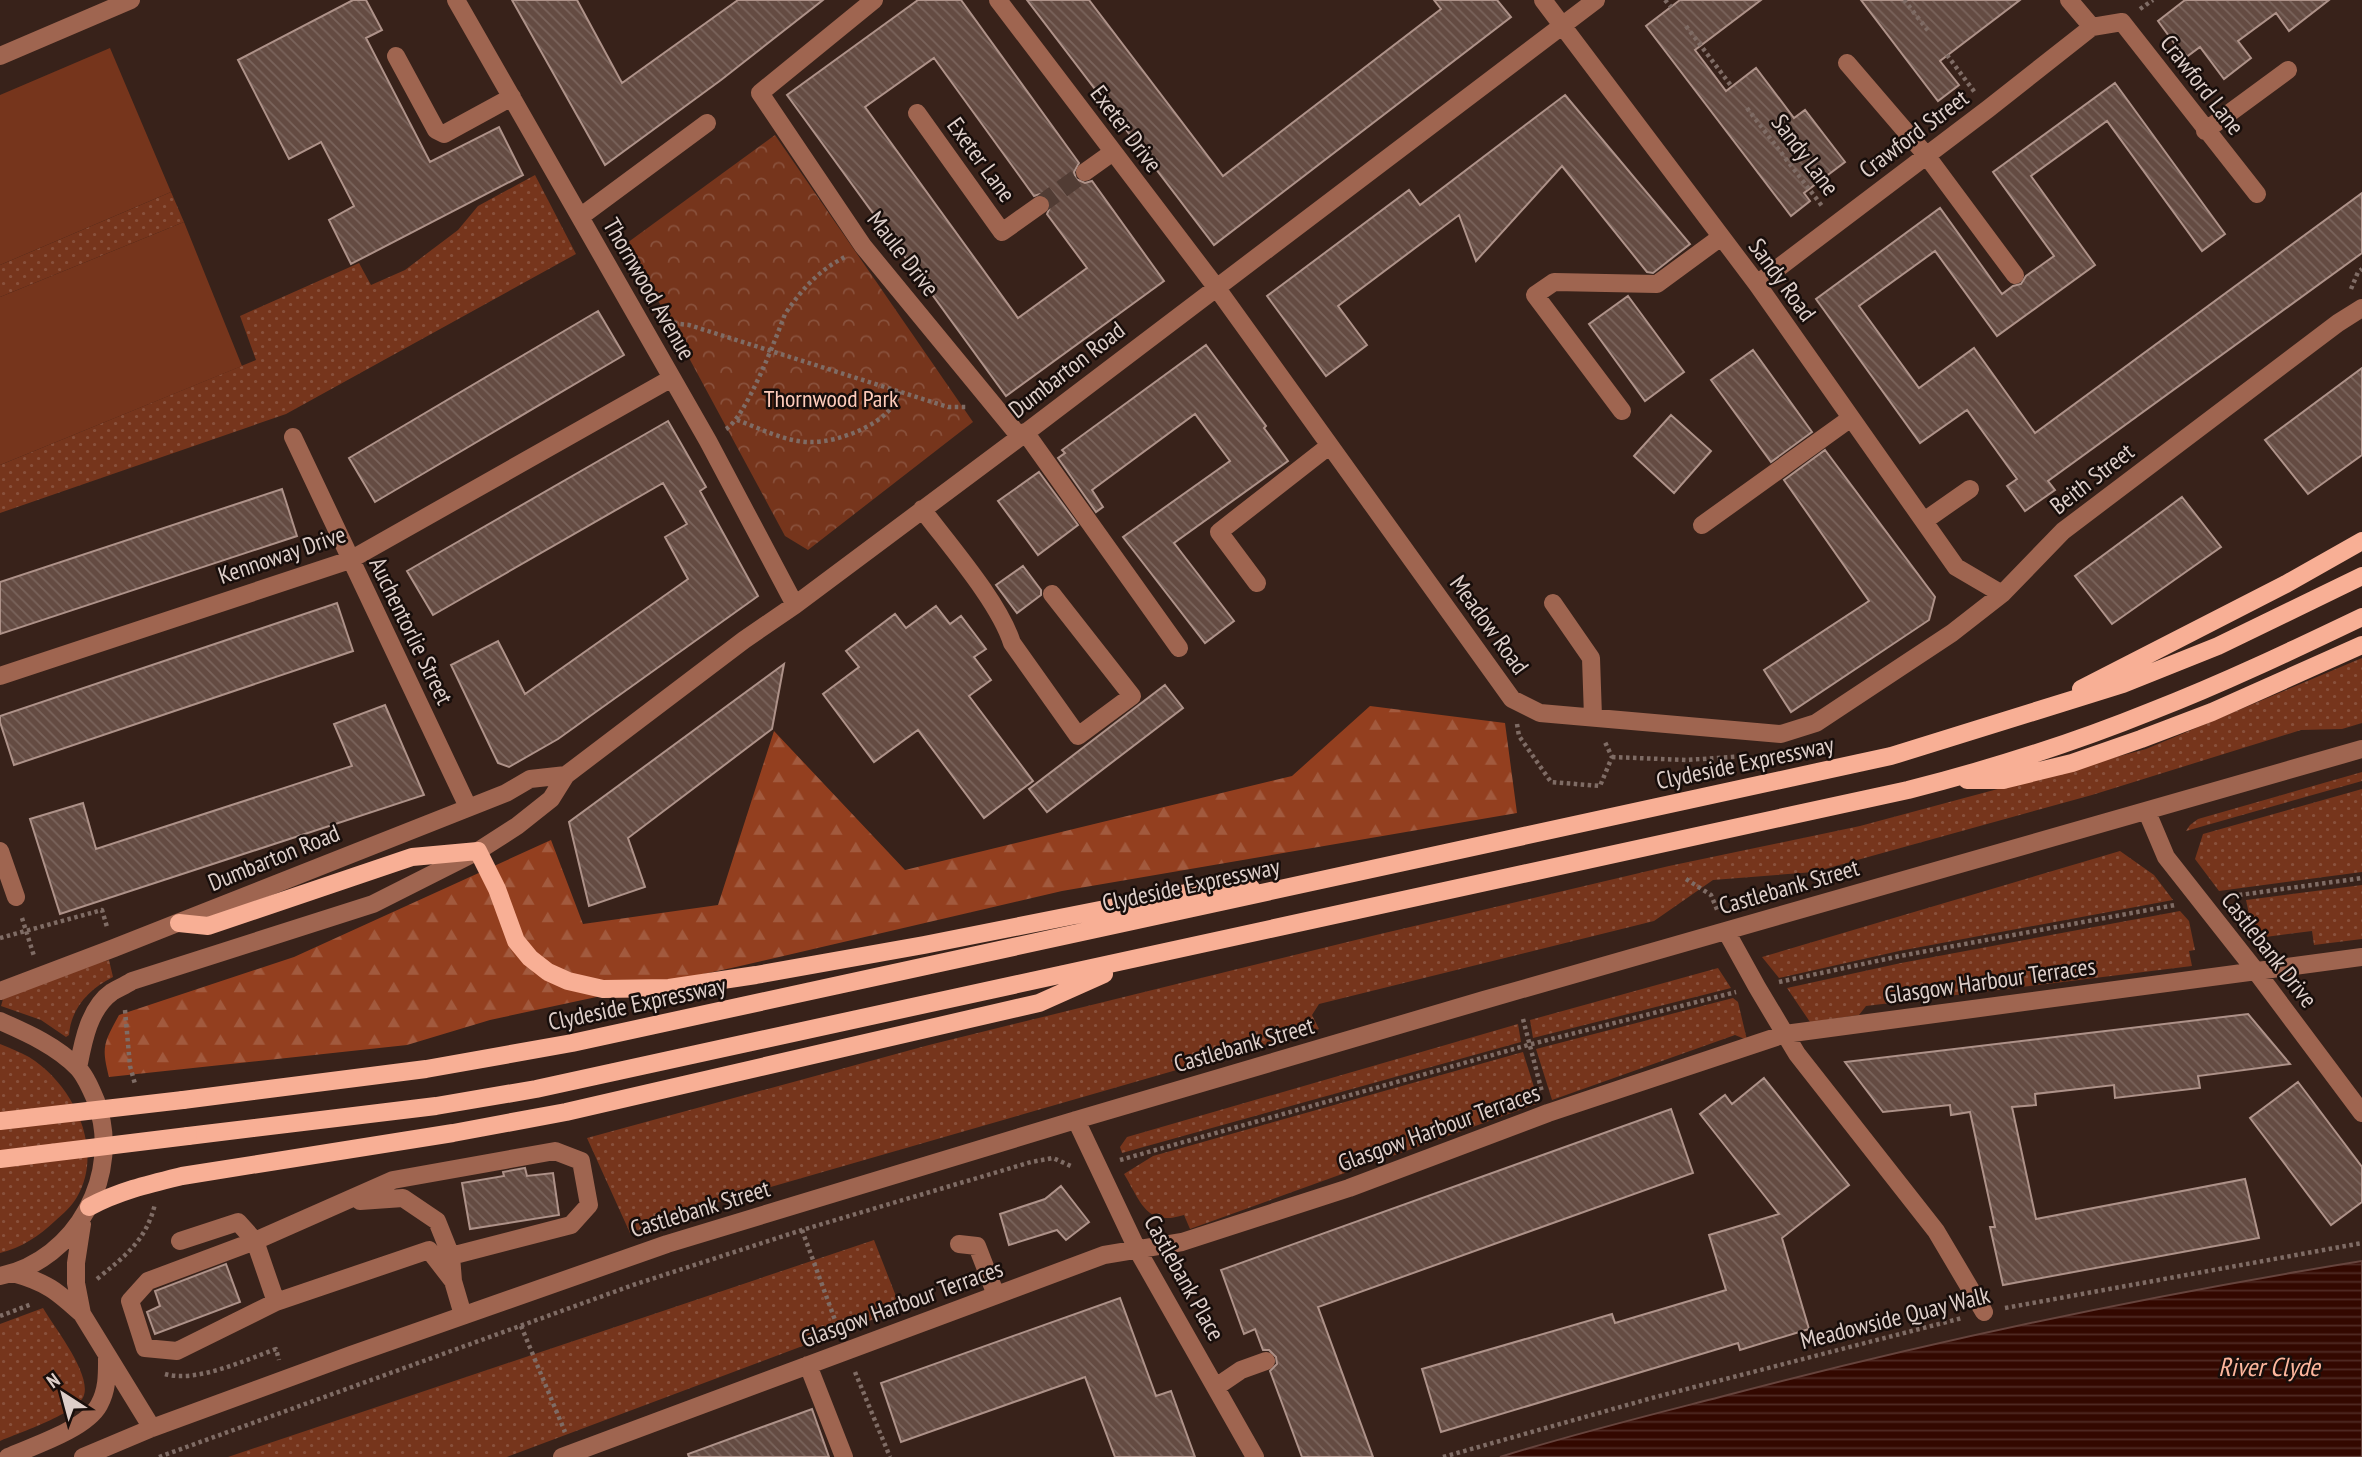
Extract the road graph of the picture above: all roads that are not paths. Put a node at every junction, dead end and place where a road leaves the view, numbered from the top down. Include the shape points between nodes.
1 (131, 0) edge
2 (456, 0) edge
3 (874, 0) edge
4 (998, 0) edge
5 (1543, 0) edge
6 (1596, 0) edge
7 (2070, 0) edge
8 (1563, 25) junction
9 (2097, 27) junction
10 (396, 55) dead end
11 (0, 56) edge
12 (1847, 63) dead end
13 (2288, 70) dead end
14 (512, 97) junction
15 (917, 113) dead end
16 (707, 122) dead end
17 (2205, 131) junction
18 (1113, 152) junction
19 (1926, 155) junction
20 (1086, 172) tunnel mouth
21 (2257, 194) dead end
22 (1041, 205) tunnel mouth
23 (580, 217) junction
24 (1721, 237) junction
25 (2015, 275) dead end
26 (1757, 284) junction
27 (1216, 287) junction
28 (2362, 308) edge
29 (672, 378) junction
30 (1622, 411) dead end
31 (1851, 418) junction
32 (1022, 434) junction
33 (293, 437) dead end
34 (1329, 446) junction
35 (1970, 489) dead end
36 (922, 509) junction
37 (1924, 521) junction
38 (1702, 525) dead end
39 (2362, 541) edge
40 (351, 560) junction
41 (2362, 576) edge
42 (1257, 583) dead end
43 (1052, 594) dead end
44 (2002, 594) junction
45 (1553, 603) dead end
46 (795, 605) junction
47 (2362, 617) edge
48 (2362, 645) edge
49 (1179, 648) dead end
50 (0, 676) edge
51 (1858, 696) joint
52 (2034, 712) junction
53 (1593, 717) junction
54 (2362, 750) edge
55 (566, 775) junction
56 (1948, 780) junction
57 (468, 807) junction
58 (2147, 812) junction
59 (0, 851) edge
60 (478, 851) junction
61 (1310, 884) junction
62 (16, 897) road end
63 (179, 923) junction
64 (1726, 930) junction
65 (2362, 957) edge
66 (1139, 958) junction
67 (2255, 970) junction
68 (0, 991) edge
69 (0, 1021) edge
70 (1785, 1034) junction
71 (78, 1068) junction
72 (2362, 1113) edge
73 (1076, 1119) junction
74 (0, 1121) edge
75 (0, 1159) edge
76 (349, 1201) junction
77 (86, 1212) junction
78 (180, 1241) dead end
79 (255, 1241) junction
80 (960, 1244) dead end
81 (1138, 1251) junction
82 (451, 1256) junction
83 (6, 1274) edge
84 (453, 1281) junction
85 (996, 1295) junction
86 (276, 1303) junction
87 (1984, 1312) road end
88 (82, 1314) junction
89 (463, 1315) junction
90 (107, 1355) junction
91 (1266, 1361) dead end
92 (808, 1365) junction
93 (1216, 1387) junction
94 (152, 1428) junction
95 (595, 1451) edge
96 (567, 1455) edge
97 (8, 1457) edge
98 (83, 1457) edge
99 (844, 1457) edge
100 (1255, 1457) edge

1 - 11 street
2 - 14 street, Thornwood Avenue
3 - 32 street, Maule Drive via 760,93 863,246
4 - 18 street, Exeter Drive
5 - 8 street, Sandy Road
6 - 8 street, Dumbarton Road
7 - 9 street
8 - 24 street, Sandy Road
8 - 27 street, Dumbarton Road
9 - 17 street, Crawford Lane via 2122,22
9 - 19 street, Crawford Street
10 - 14 street via 441,133
12 - 19 street
13 - 17 street
14 - 23 street, Thornwood Avenue
15 - 22 street, Exeter Lane via 1002,232
16 - 23 street
17 - 21 street, Crawford Lane
18 - 20 street
18 - 27 street, Exeter Drive
19 - 25 street
19 - 26 street, Crawford Street
23 - 29 street, Thornwood Avenue
24 - 26 street, Sandy Road
24 - 30 street via 1657,284 1554,282 1535,295
26 - 31 street, Sandy Road
27 - 32 street, Dumbarton Road
27 - 34 street, Meadow Road
28 - 44 street, Beith Street via 2063,531
29 - 40 street, Kennoway Drive
29 - 46 street, Thornwood Avenue
31 - 37 street, Sandy Road
31 - 38 street
32 - 36 street, Dumbarton Road
32 - 49 street, Maule Drive
33 - 40 street, Auchentorlie Street
34 - 42 street via 1219,532
34 - 53 street, Meadow Road via 1512,699 1540,713
35 - 37 street
36 - 43 street via 984,593 1012,643 1078,736 1132,696
36 - 46 street, Dumbarton Road
37 - 44 street, Sandy Road via 1956,567
39 - 52 main road
40 - 50 street, Kennoway Drive
40 - 57 street, Auchentorlie Street
41 - 52 main road, Clydeside Expressway via 2218,646 2123,684
44 - 51 street, Beith Street
45 - 53 street via 1591,658
46 - 55 street, Dumbarton Road
47 - 56 main road via 2152,712
48 - 56 main road via 2212,712 2073,762 2003,780
51 - 53 street, Meadow Road via 1816,723 1781,734
52 - 61 main road, Clydeside Expressway via 1891,756
54 - 58 street, Castlebank Street
55 - 57 street, Dumbarton Road via 530,779
55 - 60 street, Dumbarton Road via 551,799
56 - 66 main road
57 - 63 street, Dumbarton Road
58 - 64 street, Castlebank Street
58 - 67 street, Castlebank Drive via 2166,857
59 - 62 street
60 - 61 main road via 516,941 530,958 568,981 603,989 669,988 756,975 1196,891
60 - 63 main road via 412,857 208,926
60 - 71 street, Dumbarton Road via 373,904 132,981 110,993 91,1019
61 - 74 main road, Clydeside Expressway, bridge via 548,1048 426,1069
63 - 68 street, Dumbarton Road
64 - 70 street
64 - 73 street, Castlebank Street
65 - 67 street, Glasgow Harbour Terraces
66 - 75 main road, bridge via 536,1090
66 - 77 main road via 1039,1003 566,1112 182,1176 108,1197
67 - 70 street, Glasgow Harbour Terraces
67 - 72 street, Castlebank Drive
69 - 71 street via 29,1033
70 - 81 street, Glasgow Harbour Terraces via 1548,1112 1349,1188 1182,1242
70 - 87 street via 1936,1231
71 - 77 street via 90,1086 104,1137 102,1173
73 - 81 street, Castlebank Place
73 - 89 street, Castlebank Street via 667,1244
76 - 79 street
76 - 82 street via 403,1198 437,1221
76 - 82 street via 393,1181 555,1151 581,1161 589,1205 570,1225
77 - 83 street via 59,1247
77 - 88 street via 76,1264
78 - 79 street via 238,1222
79 - 86 street
79 - 86 street via 148,1280 130,1301 145,1348 177,1351
80 - 85 street via 977,1246
81 - 85 street, Glasgow Harbour Terraces via 1104,1255
81 - 93 street, Castlebank Place
82 - 84 street
83 - 88 street via 39,1280
84 - 86 street via 429,1250
84 - 89 street
85 - 92 street, Glasgow Harbour Terraces
88 - 90 street
89 - 94 street, Castlebank Street
90 - 94 street
90 - 97 street via 104,1393 87,1419
91 - 93 street via 1241,1370
92 - 95 street, Glasgow Harbour Terraces
92 - 99 street
93 - 100 street, Castlebank Place
94 - 98 street, Castlebank Street
95 - 96 street, Glasgow Harbour Terraces

